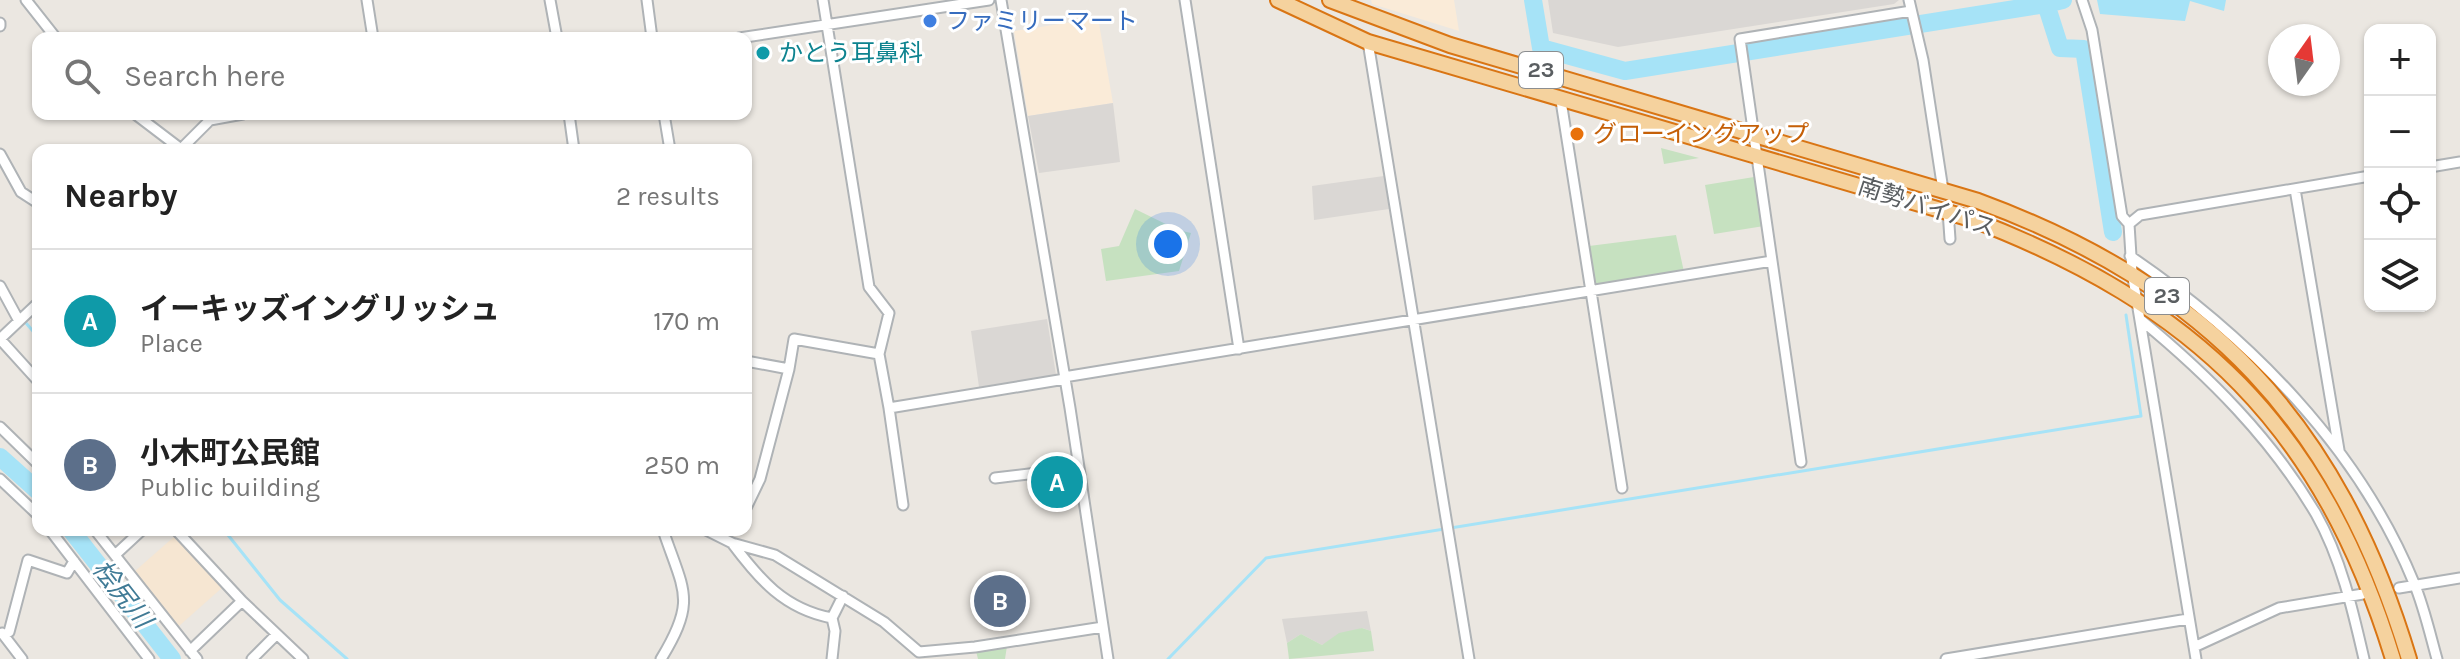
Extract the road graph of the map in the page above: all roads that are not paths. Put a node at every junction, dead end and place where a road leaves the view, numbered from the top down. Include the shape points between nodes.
1 (26, 0) edge
2 (367, 0) edge
3 (550, 0) edge
4 (647, 0) edge
5 (823, 0) edge
6 (989, 0) edge
7 (1001, 0) edge
8 (1185, 0) edge
9 (1278, 0) edge
10 (1330, 0) edge
11 (1909, 0) edge
12 (2082, 0) edge
13 (1911, 11) junction
14 (828, 26) junction
15 (51, 32) edge
16 (372, 32) edge
17 (556, 32) edge
18 (651, 32) edge
19 (752, 36) edge
20 (1368, 42) junction
21 (1561, 101) junction
22 (143, 120) edge
23 (210, 120) edge
24 (570, 120) edge
25 (665, 120) edge
26 (1755, 133) junction
27 (173, 144) edge
28 (187, 144) edge
29 (573, 144) edge
30 (669, 144) edge
31 (0, 154) edge
32 (1757, 156) junction
33 (2460, 162) edge
34 (2436, 166) edge
35 (2364, 177) edge
36 (2295, 189) junction
37 (1943, 190) junction
38 (32, 199) edge
39 (1948, 211) junction
40 (2129, 224) junction
41 (1950, 239) dead end
42 (1772, 261) junction
43 (2131, 264) junction
44 (0, 286) edge
45 (1593, 289) junction
46 (2138, 300) junction
47 (32, 309) edge
48 (1414, 320) junction
49 (2141, 320) junction
50 (19, 321) junction
51 (0, 339) edge
52 (1239, 349) junction
53 (879, 354) junction
54 (752, 362) edge
55 (789, 369) junction
56 (32, 374) edge
57 (1065, 378) junction
58 (889, 408) junction
59 (0, 427) edge
60 (2339, 452) junction
61 (32, 458) edge
62 (1801, 462) dead end
63 (1079, 468) junction
64 (995, 478) dead end
65 (0, 479) edge
66 (1622, 488) dead end
67 (752, 496) edge
68 (903, 505) dead end
69 (32, 509) edge
70 (55, 536) edge
71 (100, 536) edge
72 (136, 536) edge
73 (182, 536) edge
74 (665, 536) edge
75 (718, 536) edge
76 (733, 536) edge
77 (731, 542) junction
78 (115, 555) junction
79 (74, 561) junction
80 (2460, 578) edge
81 (2415, 585) junction
82 (2399, 588) dead end
83 (2363, 594) dead end
84 (843, 596) junction
85 (2349, 596) junction
86 (242, 601) junction
87 (832, 618) junction
88 (2188, 619) junction
89 (1103, 627) junction
90 (2, 633) edge
91 (276, 635) junction
92 (2194, 647) junction
93 (2011, 654) edge
94 (194, 655) edge
95 (22, 659) edge
96 (149, 659) edge
97 (252, 659) edge
98 (303, 659) edge
99 (661, 659) edge
100 (832, 659) edge
101 (1108, 659) edge
102 (1469, 659) edge
103 (1946, 659) edge
104 (2196, 659) edge
105 (2364, 659) edge
106 (2393, 659) edge
107 (2409, 659) edge
108 (2437, 659) edge

1 - 15 street
2 - 16 street
3 - 17 street
4 - 18 street
5 - 14 street
6 - 14 street
7 - 57 street
8 - 52 street
9 - 20 highway, 南勢バイパス / 23
10 - 26 highway, 南勢バイパス / 23 via 1450,45
11 - 13 street
12 - 40 street via 2092,30 2122,216
13 - 26 street via 1740,39
13 - 37 street
14 - 19 street
14 - 53 street via 869,287 889,313
20 - 21 highway, 南勢バイパス / 23
20 - 48 street
21 - 32 highway, 南勢バイパス / 23
21 - 45 street
22 - 27 street
23 - 28 street
24 - 29 street
25 - 30 street
26 - 32 street
26 - 37 highway, 南勢バイパス / 23
31 - 38 street via 21,192
32 - 39 highway, 南勢バイパス / 23
32 - 42 street
33 - 34 street
35 - 36 street
36 - 40 street via 2140,215
36 - 60 street
37 - 43 highway, 南勢バイパス / 23
39 - 41 street
39 - 46 highway, 南勢バイパス / 23 via 2045,249
40 - 43 street
42 - 45 street
42 - 62 street
43 - 46 street
43 - 60 street via 2211,317 2275,377
43 - 107 highway, 南勢バイパス / 23 via 2240,357 2315,448 2374,558
44 - 50 street
45 - 48 street
45 - 66 street
46 - 49 street
46 - 106 highway, 南勢バイパス / 23 via 2219,362 2287,437 2348,537
47 - 50 street
48 - 52 street
48 - 102 street
49 - 85 street via 2201,369 2273,450 2317,516
49 - 88 street
50 - 51 street
51 - 56 street
52 - 57 street
53 - 55 street via 794,339
53 - 58 street
54 - 55 street
55 - 67 street
57 - 58 street
57 - 63 street
58 - 68 street
59 - 61 street
60 - 81 street via 2387,525
63 - 64 street
63 - 89 street
65 - 69 street
70 - 79 street
71 - 78 street
72 - 78 street
73 - 86 street
74 - 99 street via 684,592 685,614
75 - 77 street
76 - 77 street
77 - 84 street via 775,555
77 - 87 street via 762,582 784,600
78 - 94 street
79 - 90 street via 67,573 28,560 9,632
79 - 96 street
80 - 81 street
81 - 82 street
81 - 108 street
83 - 85 street
84 - 87 street
84 - 89 street via 919,652
85 - 92 street via 2279,608
85 - 105 street
86 - 91 street
86 - 94 street
87 - 100 street
88 - 92 street
88 - 93 street
89 - 101 street
90 - 95 street
91 - 97 street
91 - 98 street
92 - 104 street
93 - 103 street

